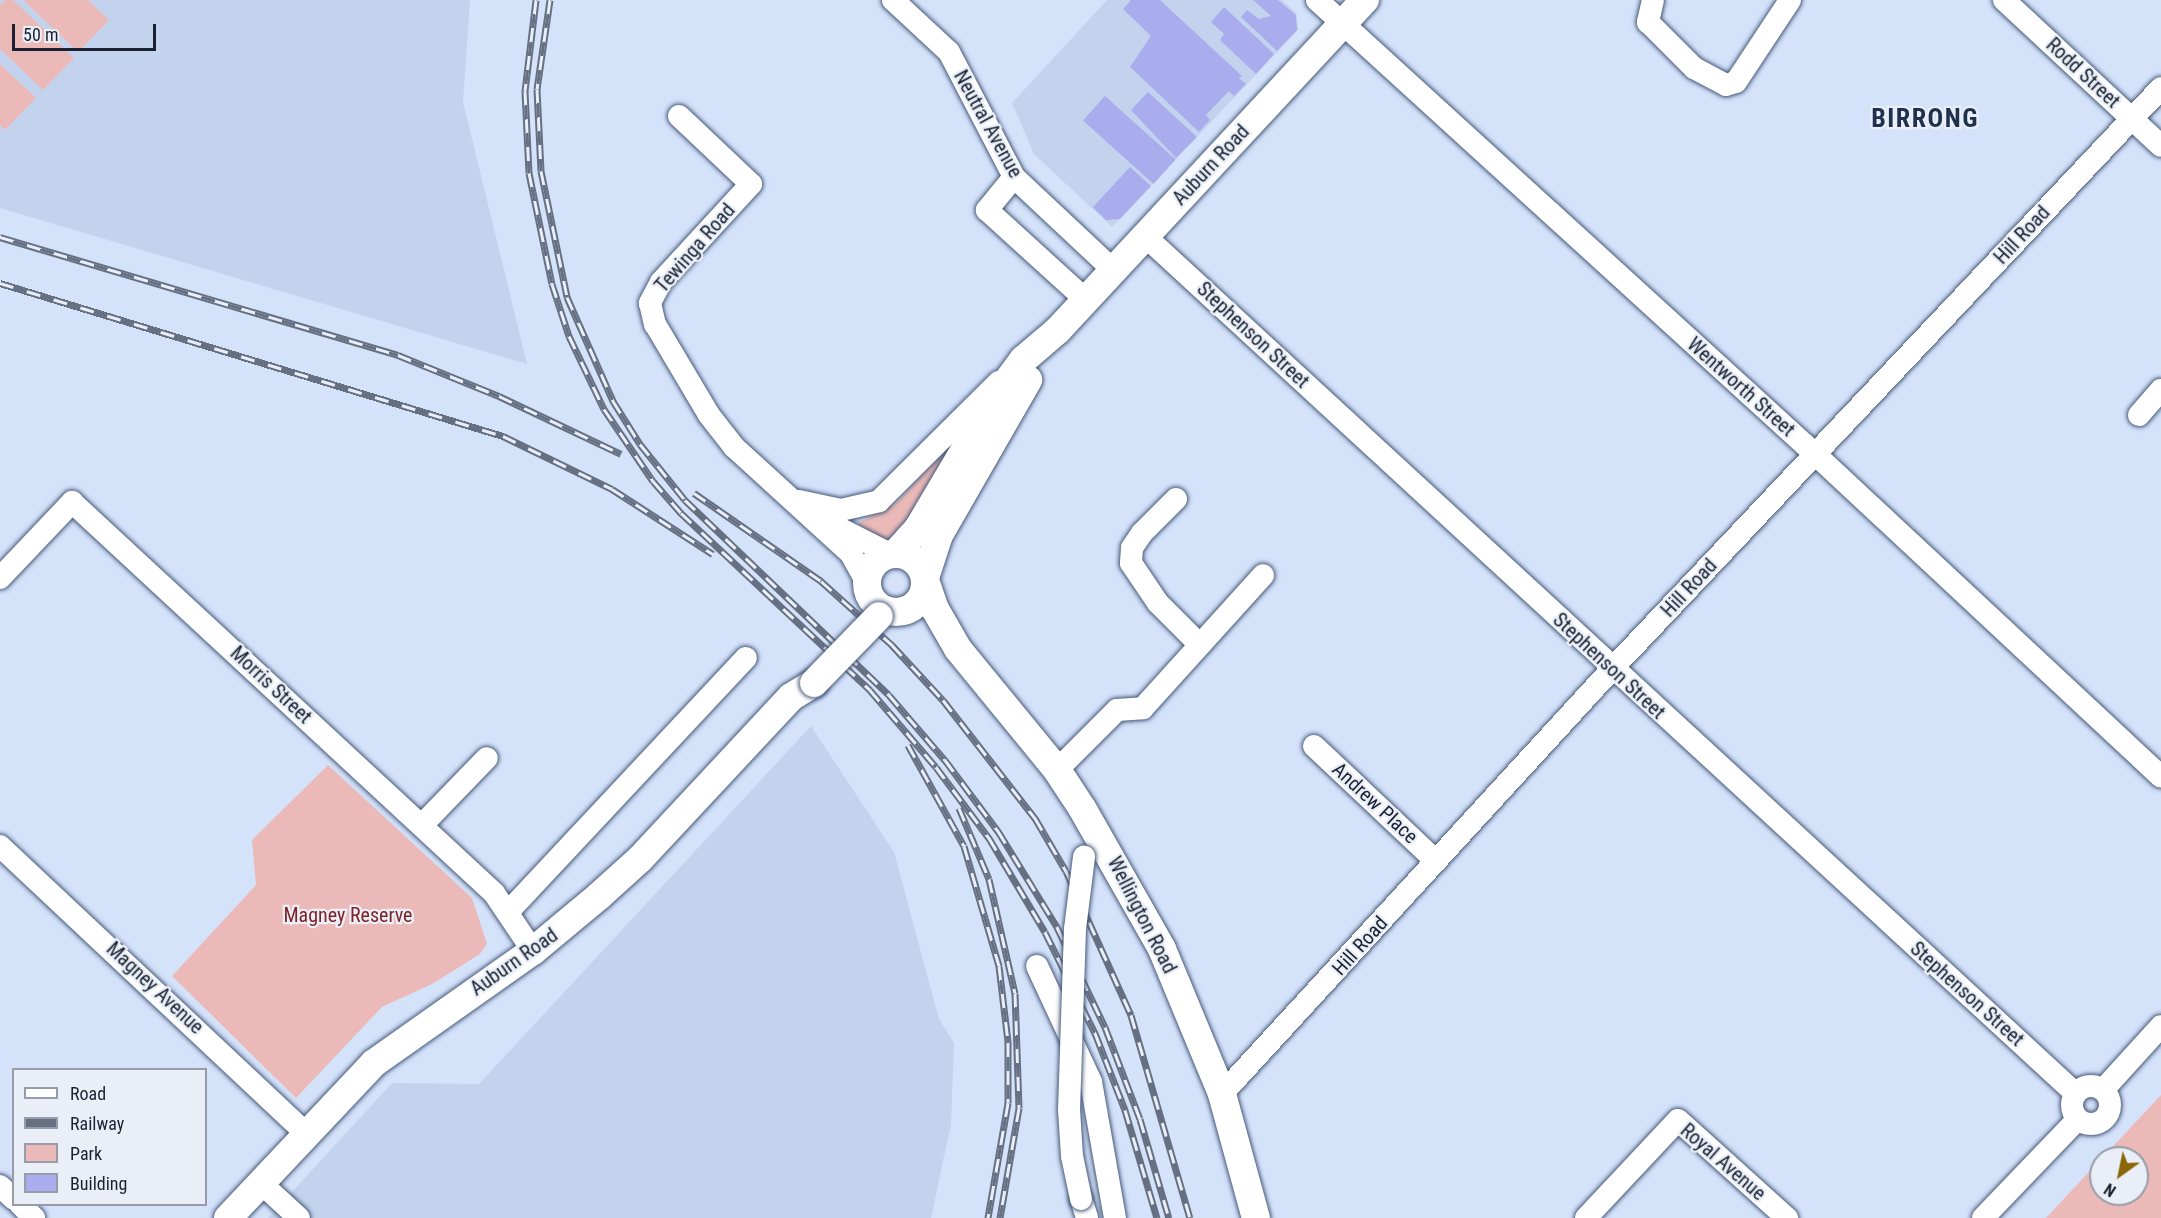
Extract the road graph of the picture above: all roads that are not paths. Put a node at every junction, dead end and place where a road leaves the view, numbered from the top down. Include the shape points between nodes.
1 (892, 0) edge
2 (1317, 0) edge
3 (1365, 0) edge
4 (1653, 0) edge
5 (1790, 0) edge
6 (2004, 0) edge
7 (1342, 23) junction
8 (2161, 88) edge
9 (679, 116) dead end
10 (2132, 118) junction
11 (2161, 146) edge
12 (1014, 177) junction
13 (1145, 236) junction
14 (1113, 270) junction
15 (1086, 300) junction
16 (1058, 330) junction
17 (1023, 360) junction
18 (2161, 390) edge
19 (2139, 415) dead end
20 (1815, 454) junction
21 (1176, 499) dead end
22 (796, 502) junction
23 (893, 554) junction
24 (1263, 575) dead end
25 (0, 578) edge
26 (925, 580) junction
27 (879, 603) junction
28 (1200, 645) junction
29 (958, 649) junction
30 (746, 658) dead end
31 (1612, 669) junction
32 (1314, 746) dead end
33 (487, 758) dead end
34 (1056, 770) junction
35 (2161, 777) edge
36 (422, 825) junction
37 (0, 846) edge
38 (1094, 850) junction
39 (1436, 861) junction
40 (508, 912) junction
41 (533, 951) junction
42 (1036, 966) dead end
43 (2161, 1026) edge
44 (2103, 1090) junction
45 (2075, 1093) junction
46 (1222, 1094) junction
47 (2077, 1120) junction
48 (307, 1134) junction
49 (262, 1184) junction
50 (0, 1186) edge
51 (12, 1197) edge
52 (22, 1206) edge
53 (1084, 1209) edge
54 (34, 1218) edge
55 (228, 1218) edge
56 (299, 1218) edge
57 (1115, 1218) edge
58 (1256, 1218) edge
59 (1586, 1218) edge
60 (1787, 1218) edge
61 (1983, 1218) edge

1 - 12 street, Neutral Avenue via 949,52
2 - 7 street, Wentworth Street
3 - 7 main road, Auburn Road
4 - 5 street via 1648,22 1694,68 1726,85 1736,82
6 - 10 street, Rodd Street
7 - 13 main road, Auburn Road
7 - 20 street, Wentworth Street
8 - 10 street, Hill Road
9 - 22 street, Tewinga Road via 751,184 661,282 651,303 651,314 709,415 734,447
10 - 11 street, Rodd Street
10 - 20 street, Hill Road
12 - 14 street, Neutral Avenue
12 - 15 street via 987,210
13 - 14 main road, Auburn Road
13 - 31 street, Stephenson Street
14 - 15 main road, Auburn Road
15 - 16 main road, Auburn Road
16 - 17 main road, Auburn Road
16 - 26 main road, Auburn Road via 939,535
17 - 22 street, Auburn Road via 879,501 841,510
17 - 23 main road, Auburn Road via 997,394 919,527
18 - 19 street
20 - 31 street, Hill Road
20 - 35 street, Wentworth Street
21 - 28 street via 1142,533 1132,548 1131,563 1158,603
22 - 23 street, Tewinga Road via 869,546
22 - 27 street, Tewinga Road via 851,554
23 - 26 main road via 915,560
23 - 27 main road via 872,567
24 - 28 street
25 - 36 street, Morris Street via 72,502
26 - 27 main road via 916,604
26 - 29 main road, Wellington Road via 935,609
27 - 29 main road, Wellington Road
27 - 41 main road, Auburn Road, bridge via 640,860
28 - 34 street via 1143,708 1117,710
29 - 34 main road, Wellington Road
30 - 40 street
31 - 39 street, Hill Road
31 - 45 street, Stephenson Street
32 - 39 street, Andrew Place
33 - 36 street
34 - 38 main road, Wellington Road
36 - 40 street, Morris Street via 494,893
37 - 48 street, Magney Avenue
38 - 46 main road, Wellington Road via 1162,949
38 - 53 street, bridge via 1075,929 1069,1110 1072,1156
39 - 46 street, Hill Road
40 - 41 street, Morris Street
41 - 48 main road, Auburn Road via 391,1049
42 - 57 street via 1091,1082
43 - 44 street
44 - 45 street via 2085,1086
44 - 47 street via 2110,1101 2106,1118 2095,1125
45 - 47 street via 2071,1110
46 - 58 main road, Wellington Road
47 - 61 street
48 - 49 main road, Auburn Road
49 - 55 main road, Auburn Road
49 - 56 street
50 - 51 street
52 - 54 street
59 - 60 street, Royal Avenue via 1678,1120

